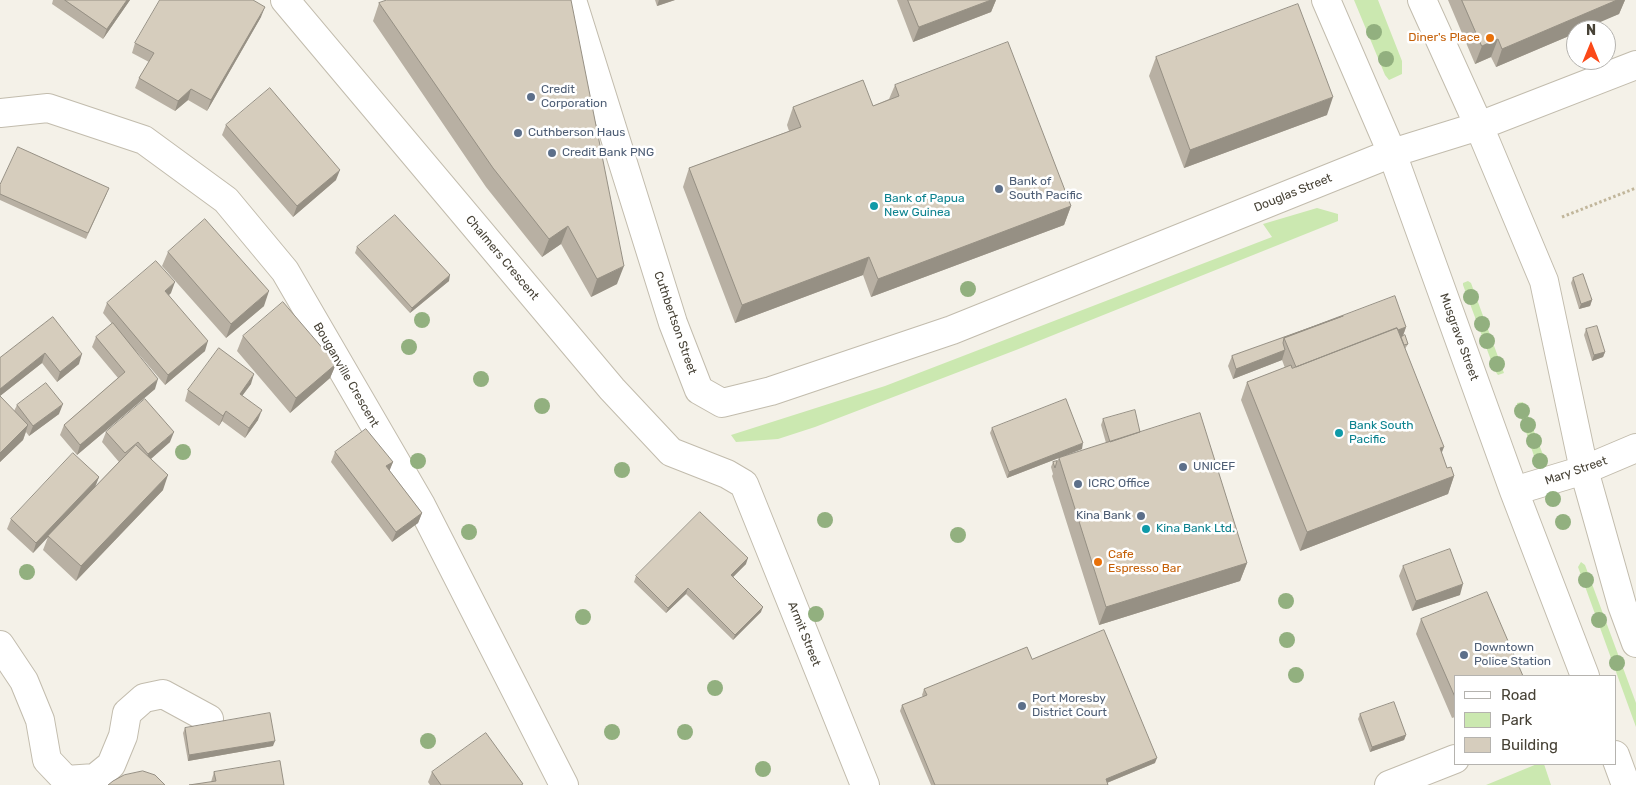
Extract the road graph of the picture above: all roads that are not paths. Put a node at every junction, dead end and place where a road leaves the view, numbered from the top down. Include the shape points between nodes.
1 (285, 0) edge
2 (572, 0) edge
3 (1326, 0) edge
4 (1422, 0) edge
5 (1636, 65) edge
6 (0, 113) edge
7 (1479, 126) junction
8 (1392, 154) junction
9 (952, 330) joint
10 (1636, 448) edge
11 (1584, 470) junction
12 (744, 484) joint
13 (1514, 491) junction
14 (1636, 643) edge
15 (0, 645) edge
16 (1585, 675) edge
17 (209, 719) dead end
18 (1616, 758) edge
19 (1454, 759) edge
20 (566, 782) edge
21 (864, 785) edge
22 (1390, 785) edge
23 (1626, 785) edge

1 - 12 street, Chalmers Crescent via 612,389 651,431 671,452
2 - 9 street, Cuthbertson Street via 673,324 699,390 722,403 771,391
3 - 8 street, Musgrave Street
4 - 7 street
5 - 7 street, Douglas Street
6 - 20 street, Bouganville Crescent via 48,108 144,140 232,207 285,270 421,505
7 - 8 street, Douglas Street
7 - 11 street via 1544,281
8 - 9 street, Douglas Street
8 - 13 street, Musgrave Street
10 - 11 street, Mary Street
11 - 13 street, Mary Street
11 - 14 street
12 - 21 street, Armit Street
13 - 16 street, Musgrave Street
15 - 17 street via 24,681 40,720 47,760 66,780 95,778 111,764 127,712 144,698 163,694
18 - 23 street
19 - 22 street

